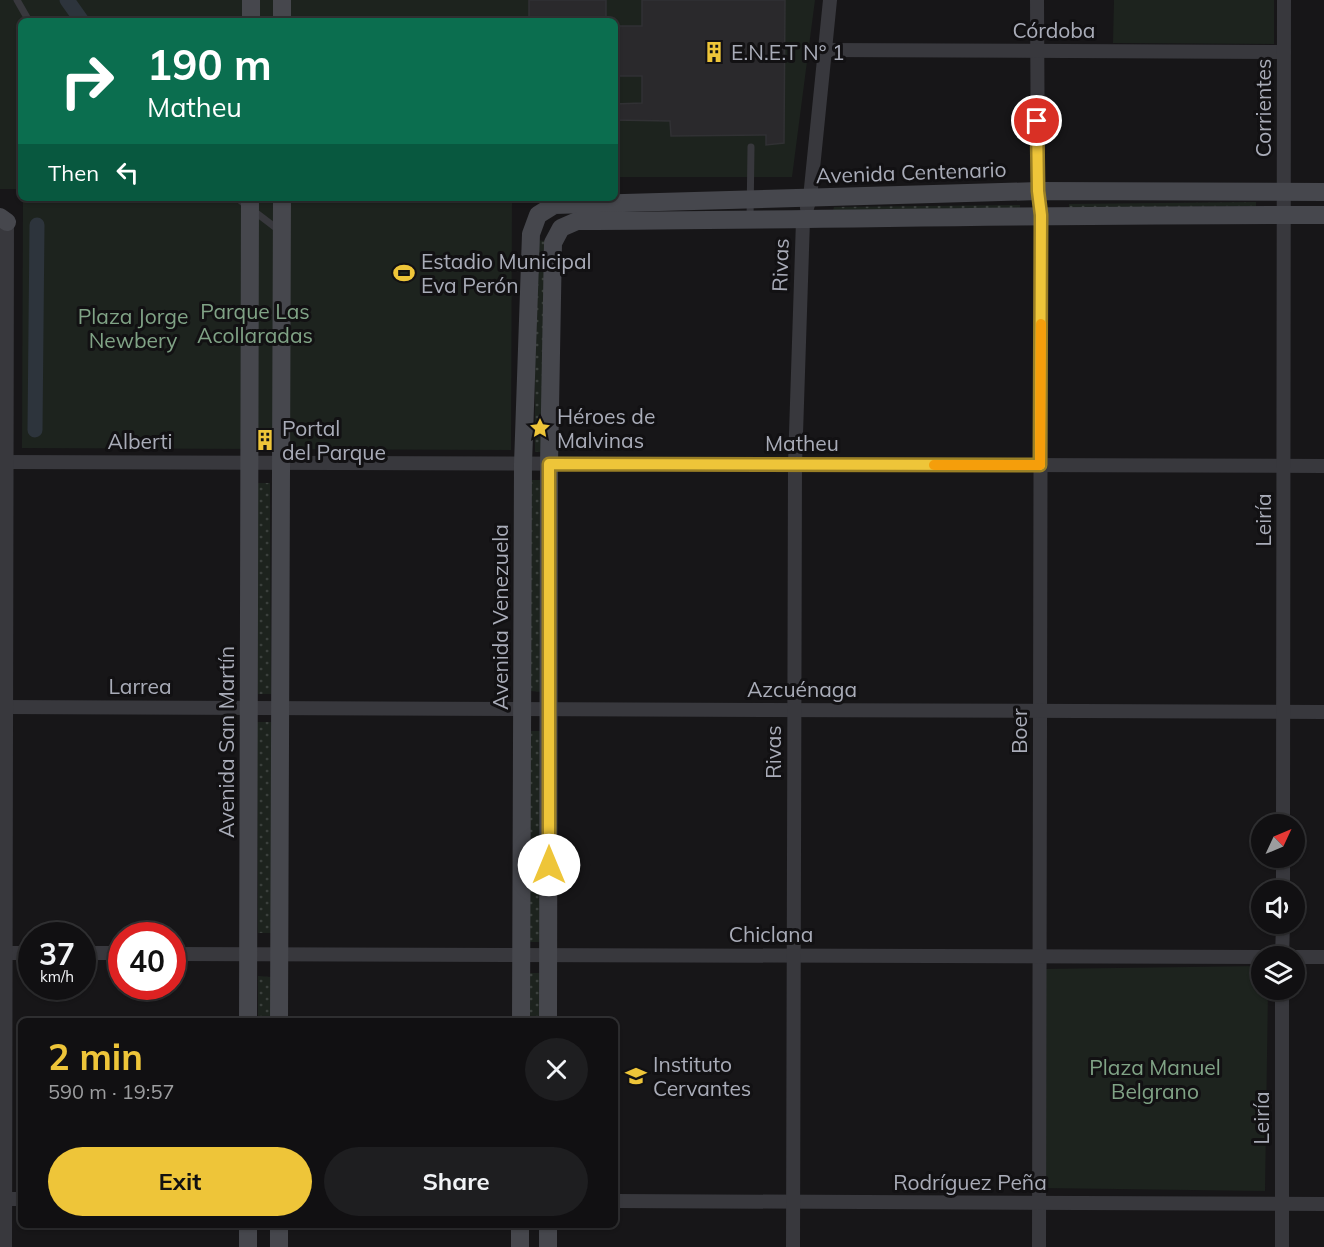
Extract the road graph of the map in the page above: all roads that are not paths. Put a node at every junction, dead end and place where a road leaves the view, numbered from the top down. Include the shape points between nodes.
1 (17, 0) edge
2 (251, 0) edge
3 (282, 0) edge
4 (830, 0) edge
5 (1037, 0) edge
6 (1284, 0) edge
7 (26, 18) edge
8 (251, 18) edge
9 (282, 18) edge
10 (824, 50) junction
11 (1037, 51) junction
12 (1284, 52) junction
13 (751, 147) dead end
14 (1038, 191) junction
15 (1285, 192) junction
16 (1324, 192) edge
17 (750, 200) junction
18 (246, 201) edge
19 (282, 201) edge
20 (541, 207) edge
21 (807, 209) junction
22 (1041, 215) junction
23 (1285, 215) junction
24 (1324, 215) edge
25 (4, 220) edge
26 (750, 220) junction
27 (561, 228) junction
28 (282, 232) junction
29 (4, 462) edge
30 (249, 463) junction
31 (280, 463) junction
32 (523, 464) junction
33 (549, 464) junction
34 (795, 464) junction
35 (1040, 465) junction
36 (1284, 466) junction
37 (1324, 466) edge
38 (3, 707) edge
39 (249, 708) junction
40 (280, 708) junction
41 (522, 709) junction
42 (549, 709) junction
43 (794, 710) junction
44 (1040, 711) junction
45 (1283, 712) junction
46 (1324, 712) edge
47 (1283, 814) edge
48 (3, 953) edge
49 (186, 954) edge
50 (248, 954) junction
51 (279, 954) junction
52 (521, 955) junction
53 (548, 955) junction
54 (794, 956) junction
55 (1040, 956) junction
56 (1251, 957) edge
57 (1305, 957) edge
58 (1324, 957) edge
59 (1282, 1000) edge
60 (248, 1018) edge
61 (279, 1018) edge
62 (521, 1018) edge
63 (548, 1018) edge
64 (2, 1199) edge
65 (18, 1199) edge
66 (618, 1201) edge
67 (793, 1202) junction
68 (1039, 1203) junction
69 (1282, 1204) junction
70 (1324, 1204) edge
71 (248, 1228) edge
72 (279, 1228) edge
73 (520, 1228) edge
74 (548, 1228) edge
75 (4, 1247) edge
76 (248, 1247) edge
77 (279, 1247) edge
78 (520, 1247) edge
79 (548, 1247) edge
80 (793, 1247) edge
81 (1039, 1247) edge
82 (1282, 1247) edge

1 - 7 lane
2 - 8 street
3 - 9 street
4 - 10 street, Rivas
5 - 11 street, Boer
6 - 12 street, Corrientes
10 - 11 street, Córdoba
10 - 21 street, Rivas
11 - 12 street, Córdoba
11 - 14 street, Boer
12 - 15 street, Corrientes
13 - 17 lane
14 - 15 street, Avenida Centenario
14 - 21 street, Avenida Centenario
14 - 22 street, Boer
15 - 16 street, Avenida Centenario
15 - 23 street, Corrientes
17 - 20 street, Avenida Centenario
17 - 21 street, Avenida Centenario
17 - 26 lane
18 - 28 lane
18 - 30 street, Avenida San Martín
19 - 28 street
20 - 27 street
20 - 32 street, Avenida Venezuela via 531,234
21 - 22 street, Avenida Centenario
21 - 26 street, Avenida Centenario
21 - 34 street, Rivas
22 - 23 street, Avenida Centenario
22 - 35 street, Boer
23 - 24 street, Avenida Centenario
23 - 36 street, Leiría
25 - 29 street
26 - 27 street, Avenida Centenario via 577,221
27 - 33 street via 553,243
28 - 31 street
29 - 30 street, Alberti
29 - 38 street
30 - 31 street, Alberti
30 - 39 street, Avenida San Martín
31 - 32 street, Matheu
31 - 40 street
32 - 33 street, Matheu
32 - 41 street, Avenida Venezuela
33 - 34 street, Matheu
33 - 42 street
34 - 35 street, Matheu
34 - 43 street, Rivas
35 - 36 street, Matheu
35 - 44 street, Boer
36 - 37 street, Matheu
36 - 45 street, Leiría
38 - 39 street, Larrea
38 - 48 street
39 - 40 street, Larrea
39 - 50 street, Avenida San Martín
40 - 41 street, Azcuénaga
40 - 51 street
41 - 42 street, Azcuénaga
41 - 52 street, Avenida Venezuela
42 - 43 street, Azcuénaga
42 - 53 street
43 - 44 street, Azcuénaga
43 - 54 street, Rivas
44 - 45 street, Azcuénaga
44 - 55 street, Boer
45 - 46 street, Azcuénaga
45 - 47 street, Leiría
48 - 64 street
49 - 50 street, Chiclana
50 - 51 street, Chiclana
50 - 60 street, Avenida San Martín
51 - 52 street, Chiclana
51 - 61 street
52 - 53 street, Chiclana
52 - 62 street, Avenida Venezuela
53 - 54 street, Chiclana
53 - 63 street
54 - 55 street, Chiclana
54 - 67 street, Rivas
55 - 56 street, Chiclana
55 - 68 street, Boer
57 - 58 street
59 - 69 street, Leiría
64 - 65 street
64 - 75 street
66 - 67 street, Rodríguez Peña
67 - 68 street, Rodríguez Peña
67 - 80 street, Rivas
68 - 69 street, Rodríguez Peña
68 - 81 street, Boer
69 - 70 street, Rodríguez Peña
69 - 82 street, Leiría
71 - 76 street
72 - 77 street
73 - 78 street
74 - 79 street

